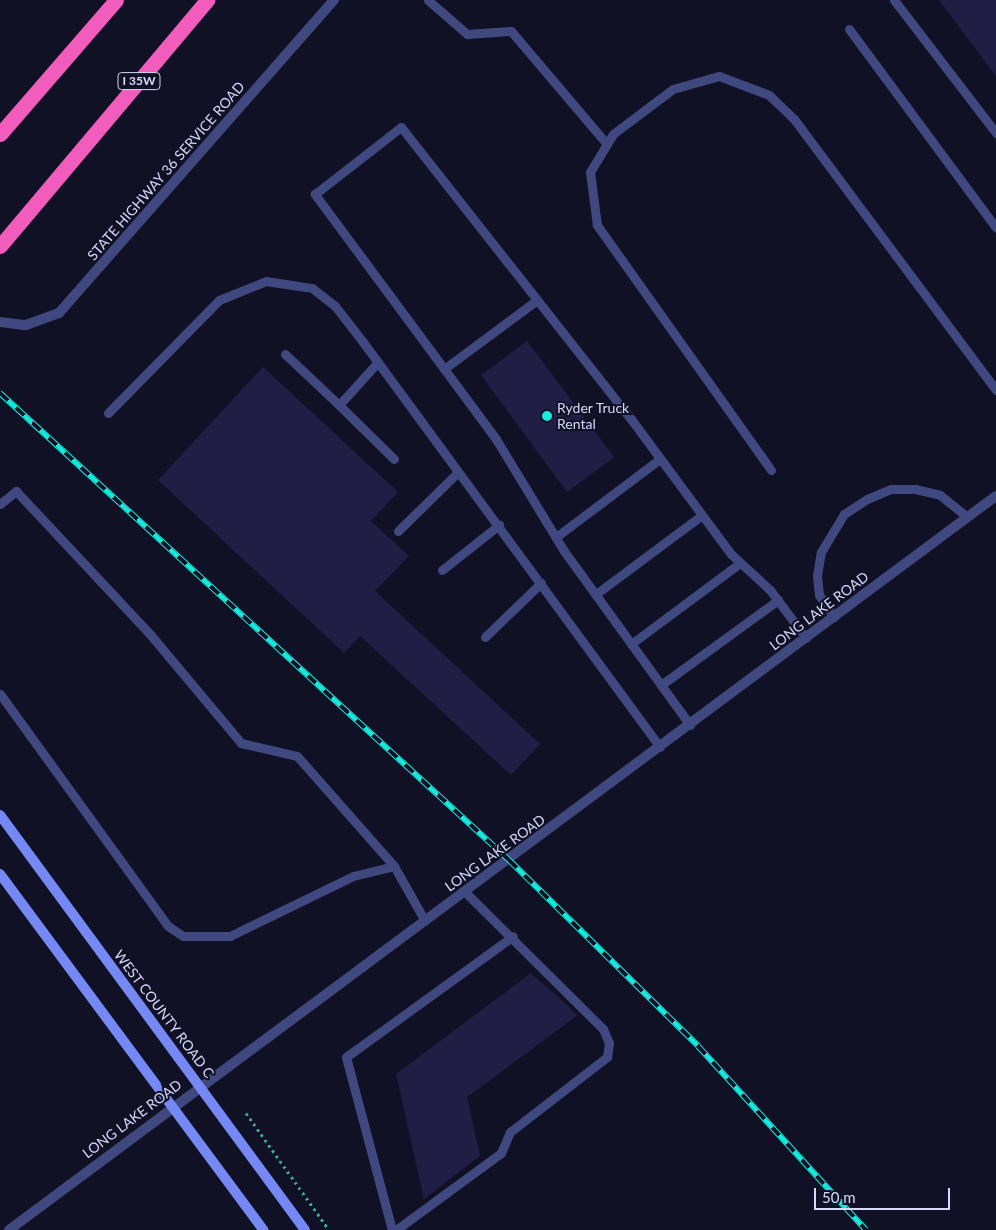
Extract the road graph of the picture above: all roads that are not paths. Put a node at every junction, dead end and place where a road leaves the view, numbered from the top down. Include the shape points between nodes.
1 (116, 0) edge
2 (207, 0) edge
3 (334, 0) edge
4 (428, 0) edge
5 (894, 0) edge
6 (849, 30) dead end
7 (996, 133) edge
8 (0, 134) edge
9 (607, 144) junction
10 (996, 228) edge
11 (0, 245) edge
12 (537, 300) junction
13 (0, 322) edge
14 (285, 354) dead end
15 (378, 362) junction
16 (444, 369) junction
17 (996, 390) edge
18 (339, 405) junction
19 (108, 413) dead end
20 (394, 459) dead end
21 (660, 459) junction
22 (771, 470) dead end
23 (458, 472) junction
24 (996, 496) edge
25 (0, 504) edge
26 (702, 516) junction
27 (967, 517) junction
28 (499, 526) junction
29 (398, 531) dead end
30 (556, 537) junction
31 (740, 562) junction
32 (442, 570) dead end
33 (541, 583) junction
34 (596, 594) junction
35 (778, 600) junction
36 (834, 617) junction
37 (485, 637) dead end
38 (806, 638) junction
39 (631, 644) junction
40 (661, 685) junction
41 (0, 694) edge
42 (690, 724) junction
43 (660, 747) junction
44 (0, 815) edge
45 (394, 866) junction
46 (0, 874) edge
47 (465, 892) junction
48 (425, 921) junction
49 (513, 936) junction
50 (201, 1086) junction
51 (172, 1106) junction
52 (8, 1230) edge
53 (264, 1230) edge
54 (305, 1230) edge
55 (392, 1230) edge
56 (396, 1230) edge

1 - 8 highway
2 - 11 highway, I 35W
3 - 13 street, STATE HIGHWAY 36 SERVICE ROAD via 59,313 26,325
4 - 9 lane via 467,34 511,31
5 - 7 lane
6 - 10 lane
9 - 17 lane via 613,134 673,89 719,76 769,96 794,119
9 - 22 lane via 590,172 597,225
12 - 16 lane
12 - 16 lane via 401,127 315,194
12 - 21 lane
14 - 18 lane
15 - 18 lane
15 - 19 lane via 335,306 312,288 266,282 219,300
15 - 23 lane
16 - 30 lane via 496,440
18 - 20 lane
21 - 26 lane
21 - 30 lane
23 - 28 lane
23 - 29 lane
24 - 27 street, LONG LAKE ROAD
25 - 45 lane via 16,491 149,634 241,743 297,756
26 - 31 lane
26 - 34 lane
27 - 36 street, LONG LAKE ROAD
27 - 36 lane via 940,495 915,489 891,489 866,499 844,514 821,552 817,576 819,595
28 - 32 lane
28 - 33 lane
30 - 34 lane
31 - 35 lane
31 - 39 lane
33 - 37 lane
33 - 43 lane
34 - 39 lane
35 - 38 lane
35 - 40 lane
36 - 38 street, LONG LAKE ROAD
38 - 42 street, LONG LAKE ROAD
39 - 40 lane
40 - 42 lane
41 - 45 lane via 168,926 183,936 230,936 353,876
42 - 43 street, LONG LAKE ROAD
43 - 47 street, LONG LAKE ROAD
44 - 50 main road, WEST COUNTY ROAD C
45 - 48 lane
46 - 51 main road
47 - 48 street, LONG LAKE ROAD
47 - 49 lane
48 - 50 street, LONG LAKE ROAD
49 - 55 lane via 346,1057
49 - 56 lane via 604,1028 609,1044 607,1057 510,1132 501,1153
50 - 51 street, LONG LAKE ROAD
50 - 54 main road, WEST COUNTY ROAD C
51 - 52 street, LONG LAKE ROAD
51 - 53 main road

